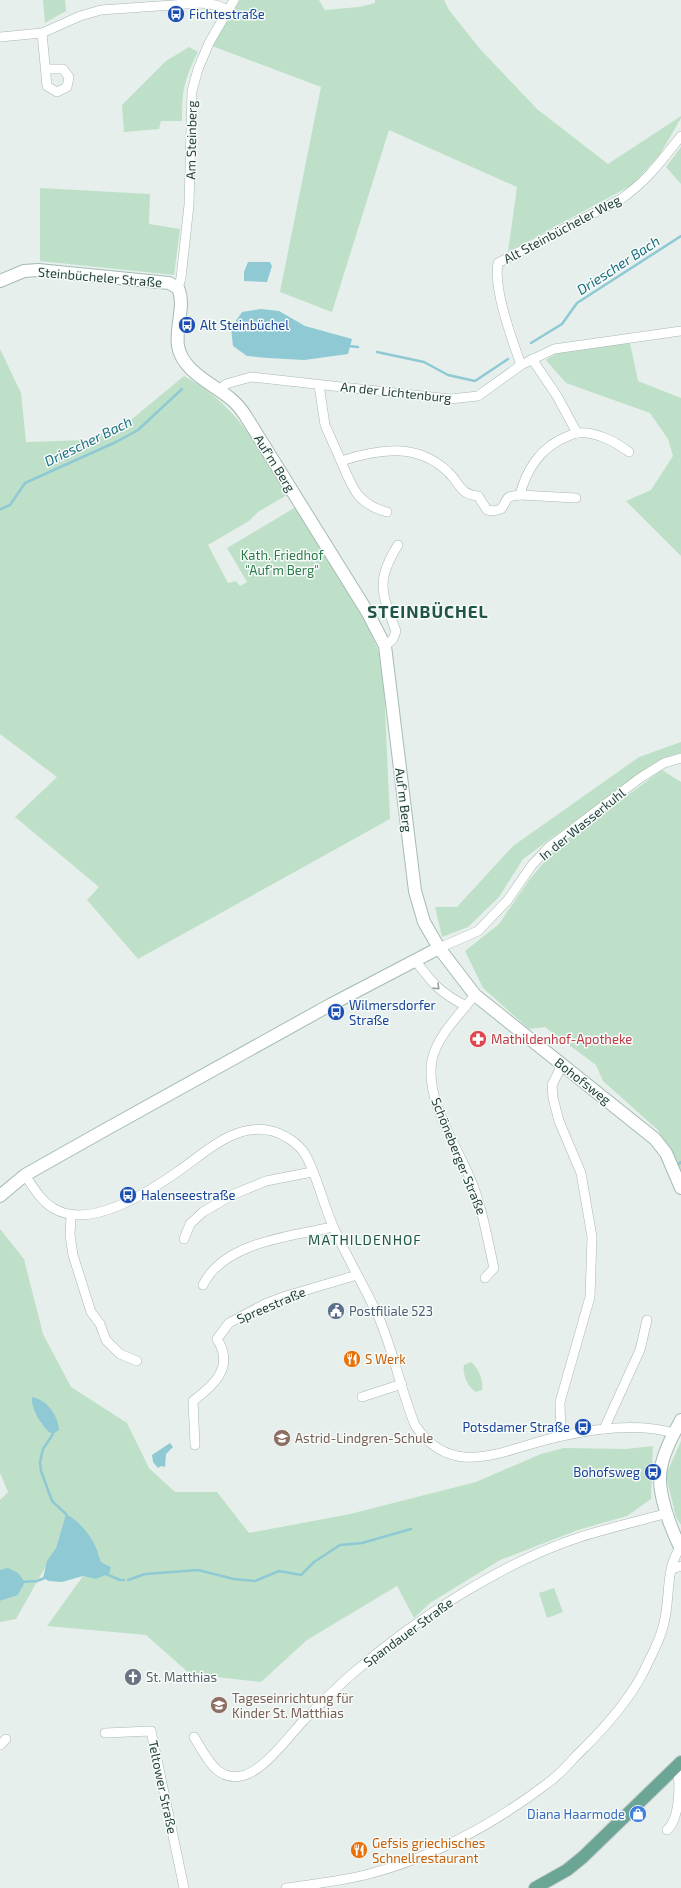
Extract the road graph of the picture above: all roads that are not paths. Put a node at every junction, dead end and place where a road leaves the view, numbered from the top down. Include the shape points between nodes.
1 (234, 0) edge
2 (228, 10) junction
3 (42, 33) junction
4 (0, 37) edge
5 (46, 69) dead end
6 (681, 136) edge
7 (0, 281) edge
8 (178, 288) junction
9 (681, 331) edge
10 (532, 359) junction
11 (521, 365) junction
12 (319, 385) junction
13 (220, 390) junction
14 (578, 433) junction
15 (629, 452) dead end
16 (342, 461) junction
17 (520, 495) junction
18 (576, 498) dead end
19 (387, 512) dead end
20 (398, 545) dead end
21 (385, 646) junction
22 (681, 758) edge
23 (439, 948) junction
24 (415, 960) junction
25 (475, 995) junction
26 (466, 1006) junction
27 (562, 1065) junction
28 (312, 1172) junction
29 (25, 1175) junction
30 (681, 1188) edge
31 (0, 1196) edge
32 (71, 1216) junction
33 (333, 1227) junction
34 (184, 1239) dead end
35 (357, 1275) junction
36 (485, 1278) dead end
37 (203, 1285) dead end
38 (647, 1320) dead end
39 (137, 1361) dead end
40 (402, 1384) junction
41 (362, 1398) dead end
42 (681, 1420) edge
43 (604, 1429) junction
44 (674, 1433) junction
45 (562, 1436) junction
46 (195, 1445) dead end
47 (668, 1514) junction
48 (681, 1548) edge
49 (681, 1566) edge
50 (672, 1570) junction
51 (105, 1733) dead end
52 (194, 1737) dead end
53 (678, 1764) edge
54 (667, 1830) dead end
55 (184, 1888) edge
56 (286, 1888) edge
57 (535, 1888) edge

1 - 2 street, Am Steinberg
2 - 3 street via 201,2 101,10 80,16
2 - 8 street, Am Steinberg via 209,43 192,91 189,205
3 - 4 street
3 - 5 street
6 - 11 street, Alt Steinbücheler Weg via 649,177 621,199 498,263 496,276
7 - 8 street, Steinbücheler Straße via 24,271 38,270 169,283
8 - 13 street, Auf'm Berg via 179,349 193,370
9 - 10 street, An der Lichtenburg via 554,349
10 - 11 street, An der Lichtenburg
10 - 14 street
11 - 12 street, An der Lichtenburg via 478,396 463,399
12 - 13 street, An der Lichtenburg via 251,377 226,384
12 - 16 street via 324,425
13 - 21 street, Auf'm Berg via 245,415 368,613
14 - 15 street via 594,435 617,443
14 - 17 street via 552,443 542,452 528,473
16 - 17 street via 369,452 398,451 418,454 448,471 469,495 478,496 487,510 501,509 509,496
16 - 19 street via 359,498
17 - 18 street
20 - 21 street via 387,562 382,589 396,631 393,640
21 - 23 street, Auf'm Berg via 415,891 424,922
22 - 23 street, In der Wasserkuhl via 664,763 640,778 549,847 532,865 507,901 478,931
23 - 24 street
23 - 25 street, Bohofsweg
24 -> 26 street via 446,996
24 - 29 street
25 - 26 street, Schöneberger Straße
25 - 27 street, Bohofsweg
26 - 36 street, Schöneberger Straße via 435,1049 431,1074 436,1102 465,1166 483,1215 494,1268
27 - 30 street, Bohofsweg via 655,1139 666,1153
27 - 45 street via 554,1078 553,1098 559,1121 574,1153 583,1182 592,1243 590,1297 560,1402
28 - 32 street via 305,1154 291,1140 272,1131 250,1130 226,1138 164,1181 124,1203 90,1216
28 - 33 street
28 - 34 street via 266,1182 232,1195 203,1212 190,1224
29 - 31 street
29 - 32 street via 44,1201 52,1208
32 - 39 street via 73,1255 91,1312 100,1324 106,1340 120,1354
33 - 35 street
33 - 37 street via 248,1248 218,1265 209,1273
35 - 40 street via 379,1318
35 - 46 street, Spreestraße via 286,1296 230,1323 216,1339 223,1354 219,1376 214,1385 193,1401
38 - 43 street via 640,1350
40 - 41 street
40 - 45 street via 412,1416 422,1435 436,1448 454,1456 485,1457
42 - 44 street
43 - 44 street via 650,1429
43 - 45 street
44 - 47 street via 660,1473
47 - 48 street
47 - 52 street, Spandauer Straße via 579,1538 511,1567 458,1596 405,1632 352,1674 280,1748 245,1775 232,1777 218,1772
48 - 50 street via 675,1555
49 - 50 street
50 - 56 street via 665,1618 657,1643 642,1674 613,1716 550,1782 493,1820 438,1849 369,1874
51 - 55 street, Teltower Straße via 151,1731
53 - 54 street via 680,1775 676,1816 673,1825
53 - 57 main road via 583,1857 567,1870

